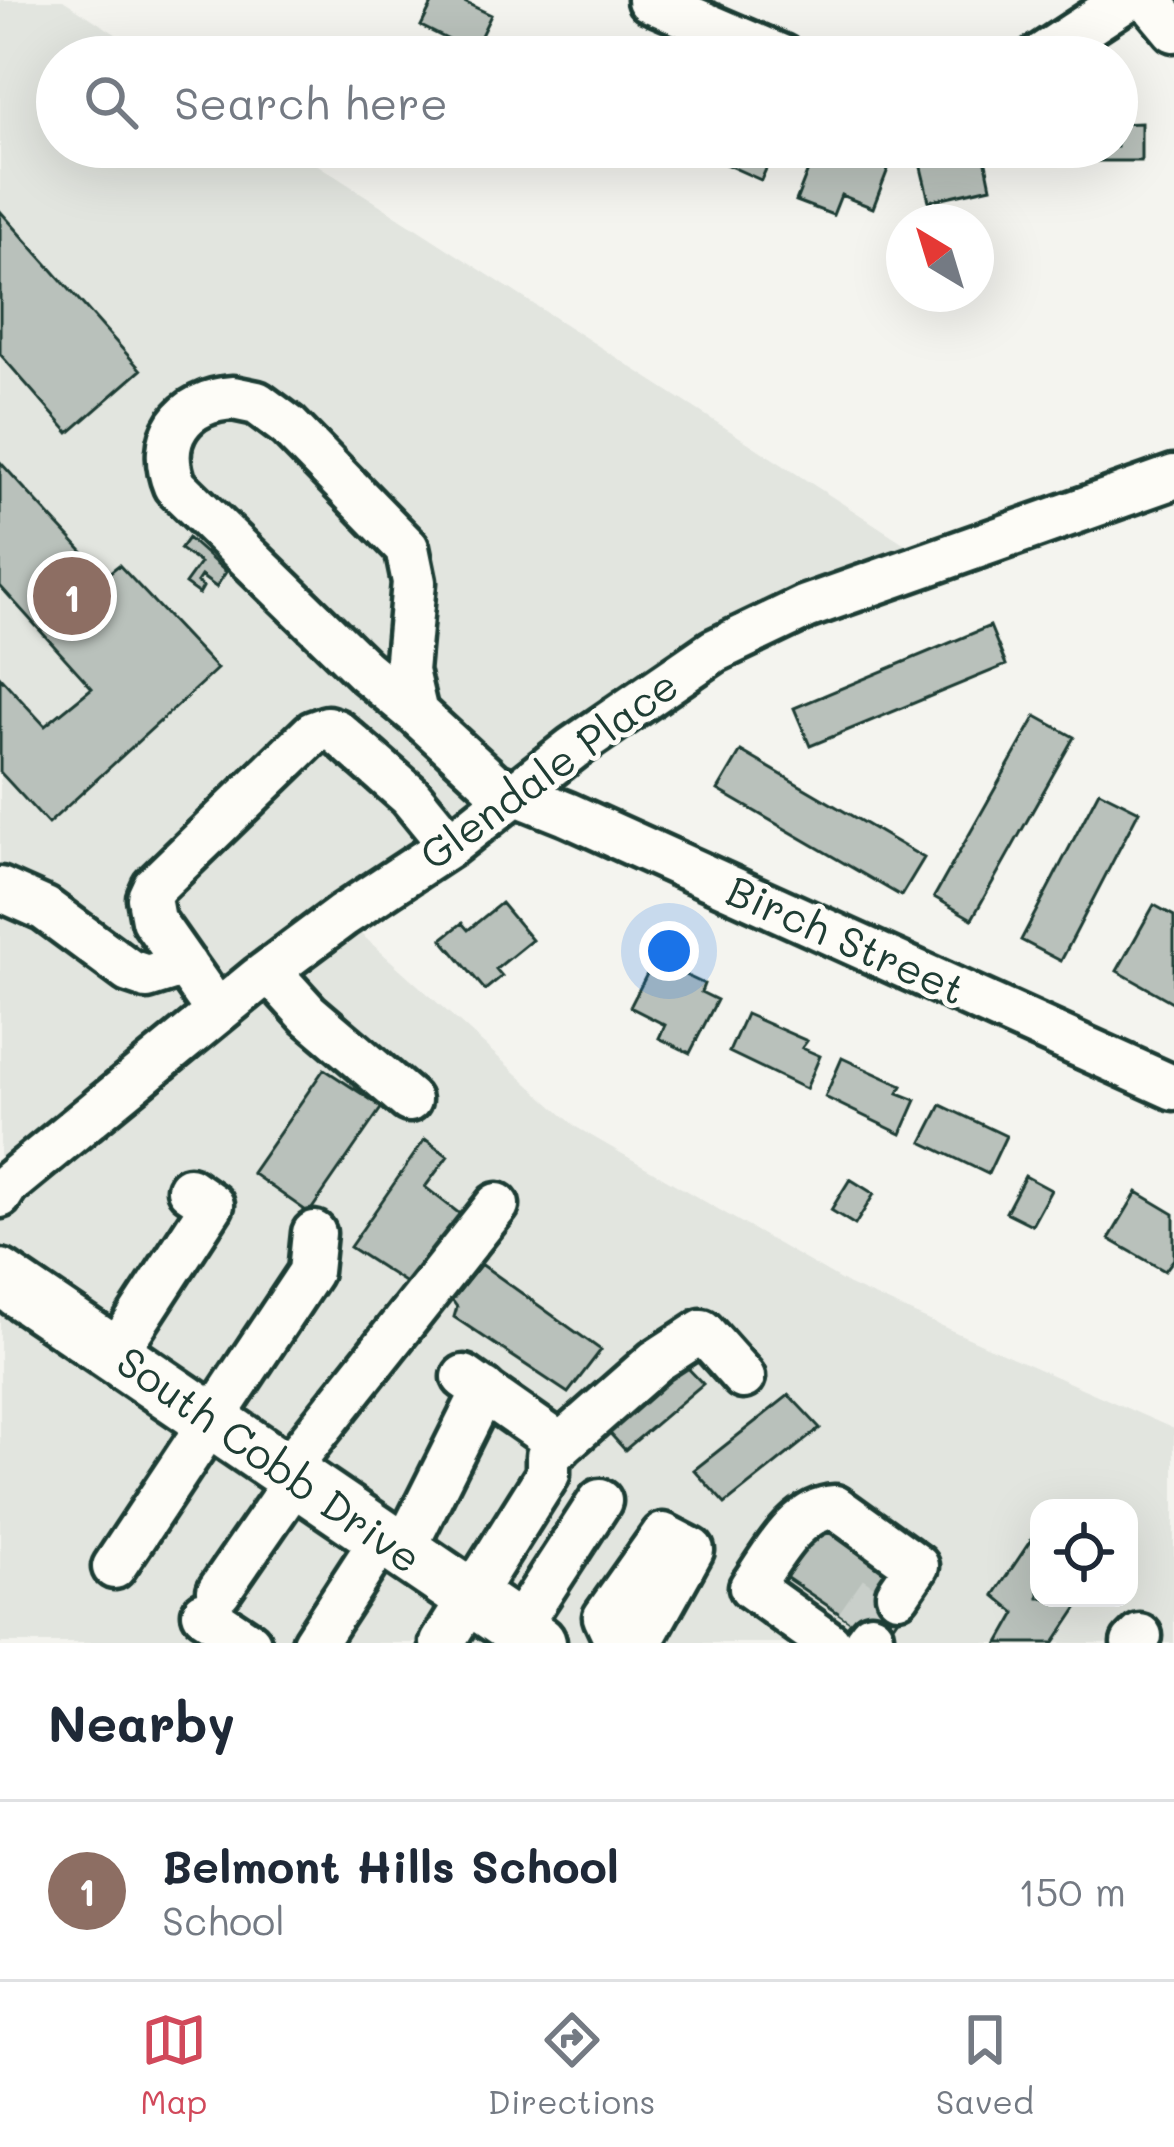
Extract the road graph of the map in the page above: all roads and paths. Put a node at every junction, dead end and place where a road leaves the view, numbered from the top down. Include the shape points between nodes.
1 (649, 0) edge
2 (1126, 0) edge
3 (1149, 0) edge
4 (1174, 30) edge
5 (733, 36) edge
6 (1071, 36) edge
7 (1174, 477) edge
8 (416, 713) junction
9 (518, 793) junction
10 (450, 845) junction
11 (0, 889) edge
12 (185, 965) junction
13 (268, 970) junction
14 (217, 1011) junction
15 (1174, 1088) edge
16 (409, 1100) dead end
17 (189, 1189) dead end
18 (0, 1196) edge
19 (497, 1205) dead end
20 (314, 1233) dead end
21 (0, 1277) edge
22 (115, 1354) junction
23 (743, 1377) dead end
24 (212, 1420) junction
25 (555, 1460) junction
26 (292, 1474) junction
27 (600, 1501) dead end
28 (678, 1542) dead end
29 (393, 1546) junction
30 (114, 1567) dead end
31 (896, 1579) dead end
32 (471, 1598) junction
33 (528, 1636) edge
34 (836, 1636) edge
35 (249, 1643) edge
36 (314, 1643) edge
37 (442, 1643) edge
38 (620, 1643) edge

1 - 5 street
2 - 6 street
3 - 4 street
7 - 9 street, Glendale Place via 806,607 713,651
8 - 8 street, Birch Street via 175,486 166,463 192,408 215,399 257,403 407,548 414,582 406,671
8 - 9 street, Birch Street via 494,785
9 - 10 street, Glendale Place
9 - 15 street, Birch Street
10 - 12 street via 410,796 336,731 320,729 154,887 152,920
10 - 13 street, Glendale Place
11 - 12 street via 45,909 129,971 147,977
12 - 14 street
13 - 14 street, Glendale Place
13 - 16 street
14 - 18 street, Glendale Place
17 - 22 street via 212,1205
19 - 26 street
20 - 24 street via 310,1272
21 - 22 main road, South Cobb Drive
22 - 24 main road, South Cobb Drive
23 - 25 street via 702,1331 656,1361
24 - 26 main road, South Cobb Drive
24 - 30 street
25 - 29 street via 473,1383
25 - 32 street
26 - 29 main road, South Cobb Drive
26 - 35 street via 212,1602
27 - 33 street
28 - 38 street via 644,1636
29 - 32 main road, South Cobb Drive
29 - 36 street
31 - 34 street via 835,1507 801,1519 751,1587
32 - 33 main road, South Cobb Drive
32 - 37 street

